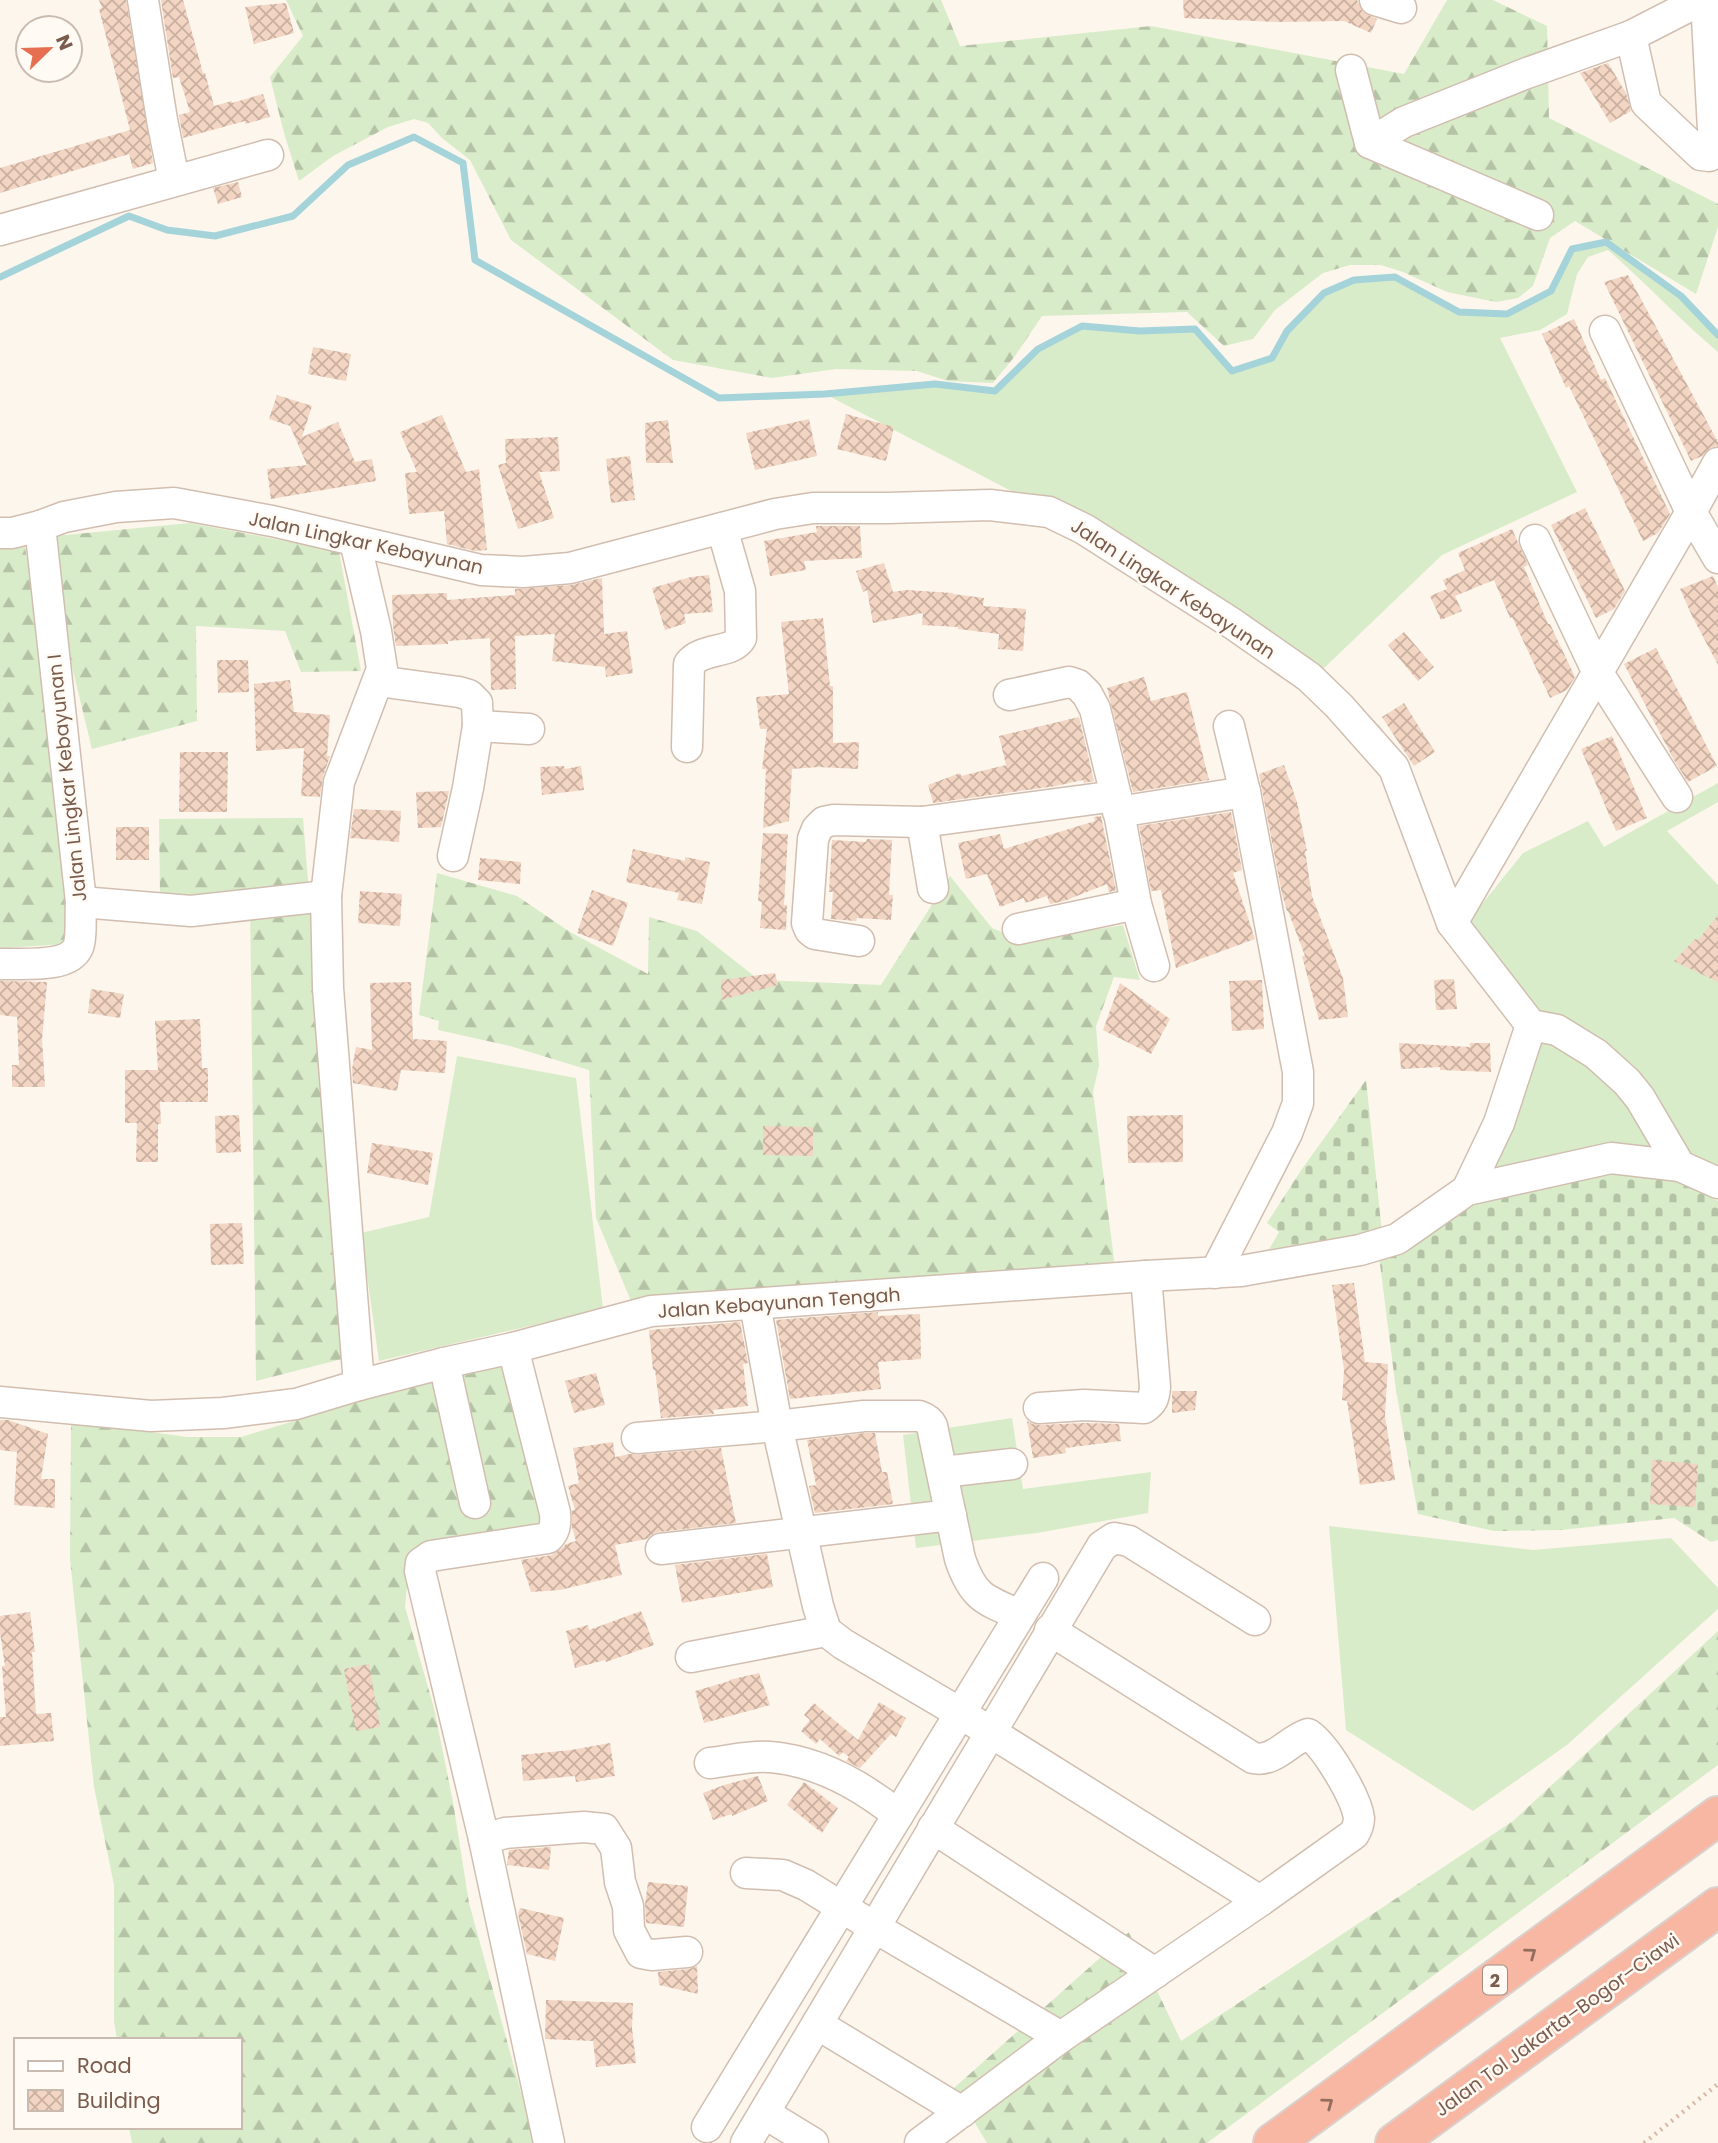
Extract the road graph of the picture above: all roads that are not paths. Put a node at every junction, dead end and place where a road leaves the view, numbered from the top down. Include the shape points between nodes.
1 (144, 0) edge
2 (1701, 0) edge
3 (1706, 0) edge
4 (1631, 36) junction
5 (1351, 70) dead end
6 (1370, 143) junction
7 (268, 155) dead end
8 (174, 180) junction
9 (1538, 215) dead end
10 (0, 230) edge
11 (1605, 331) dead end
12 (1718, 463) edge
13 (1691, 512) junction
14 (40, 526) junction
15 (722, 528) junction
16 (0, 533) edge
17 (1535, 540) dead end
18 (355, 541) junction
19 (1718, 558) edge
20 (1598, 673) junction
21 (378, 681) junction
22 (1009, 695) dead end
23 (478, 726) junction
24 (1229, 726) dead end
25 (529, 729) dead end
26 (687, 747) dead end
27 (1245, 792) junction
28 (1677, 797) dead end
29 (1117, 804) junction
30 (922, 822) junction
31 (453, 856) dead end
32 (933, 888) dead end
33 (326, 896) junction
34 (81, 902) junction
35 (1136, 904) junction
36 (1452, 923) junction
37 (1018, 929) dead end
38 (859, 941) dead end
39 (0, 964) edge
40 (1154, 966) dead end
41 (1531, 1025) junction
42 (1680, 1166) junction
43 (1718, 1183) edge
44 (1467, 1190) junction
45 (1232, 1274) junction
46 (1146, 1276) junction
47 (755, 1304) junction
48 (513, 1348) junction
49 (444, 1363) junction
50 (359, 1385) junction
51 (0, 1402) edge
52 (1039, 1408) dead end
53 (776, 1426) junction
54 (637, 1438) dead end
55 (1012, 1464) dead end
56 (943, 1472) junction
57 (475, 1503) dead end
58 (951, 1516) junction
59 (801, 1533) junction
60 (661, 1549) dead end
61 (1043, 1578) dead end
62 (1020, 1615) junction
63 (1255, 1620) dead end
64 (1050, 1630) junction
65 (827, 1631) junction
66 (691, 1657) dead end
67 (960, 1713) junction
68 (989, 1733) junction
69 (710, 1763) dead end
70 (898, 1815) junction
71 (1718, 1816) edge
72 (933, 1828) junction
73 (484, 1839) junction
74 (746, 1872) dead end
75 (1260, 1901) junction
76 (1718, 1907) edge
77 (841, 1908) junction
78 (874, 1927) junction
79 (687, 1952) dead end
80 (1155, 1973) junction
81 (817, 2024) junction
82 (1061, 2037) junction
83 (962, 2112) junction
84 (764, 2113) junction
85 (707, 2127) dead end
86 (549, 2143) edge
87 (746, 2143) edge
88 (813, 2143) edge
89 (920, 2143) edge
90 (1273, 2143) edge
91 (1395, 2143) edge

1 - 8 street
2 - 4 street
3 - 4 street via 1714,148 1709,156 1701,155 1646,103
4 - 6 street via 1404,122
5 - 6 street
6 - 9 street
7 - 8 street
8 - 10 street
11 - 13 street
12 - 13 street
13 - 19 street
13 - 20 street
14 - 16 street, Jalan Lingkar Kebayunan
14 - 18 street, Jalan Lingkar Kebayunan via 116,507 174,503
14 - 34 street, Jalan Lingkar Kebayunan I
15 - 18 street, Jalan Lingkar Kebayunan via 570,568 523,572 481,570
15 - 26 street via 740,591 741,638 736,645 699,655 689,664
15 - 36 street, Jalan Lingkar Kebayunan via 813,508 990,505 1049,512 1084,529 1233,624 1309,677 1339,706 1394,768
17 - 20 street
18 - 21 street via 376,631 382,670
20 - 28 street
20 - 36 street
21 - 23 street via 469,695 477,704
21 - 33 street via 339,782
22 - 29 street via 1069,682 1087,694 1095,709
23 - 25 street
23 - 31 street
24 - 27 street
27 - 29 street
27 - 45 street via 1298,1072 1298,1103
29 - 30 street
29 - 35 street
30 - 32 street
30 - 38 street via 834,820 817,829 807,923 814,934
33 - 34 street via 191,911
33 - 50 street via 328,988
34 - 39 street, Jalan Lingkar Kebayunan I via 79,946 73,954 56,962
35 - 37 street
35 - 40 street
36 - 41 street, Jalan Lingkar Kebayunan
41 - 42 street via 1557,1030 1596,1054 1627,1082
41 - 44 street, Jalan Kebayunan Tengah via 1499,1123
42 - 43 street, Jalan Kebayunan Tengah
42 - 44 street, Jalan Kebayunan Tengah via 1611,1157
44 - 45 street, Jalan Kebayunan Tengah via 1397,1239
45 - 46 street, Jalan Kebayunan Tengah
46 - 47 street, Jalan Kebayunan Tengah
46 - 52 street via 1155,1387 1151,1404 1144,1408
47 - 48 street, Jalan Kebayunan Tengah via 651,1311
47 - 53 street
48 - 49 street, Jalan Kebayunan Tengah
48 - 73 street via 555,1513 553,1533 548,1538 445,1552 421,1563
49 - 50 street, Jalan Kebayunan Tengah
49 - 57 street
50 - 51 street, Jalan Kebayunan Tengah via 296,1404 223,1413 151,1416
53 - 54 street
53 - 56 street via 864,1416 919,1416 932,1426
53 - 59 street
55 - 56 street
56 - 58 street
58 - 59 street
58 - 62 street via 966,1578 975,1591 988,1602
59 - 60 street
59 - 65 street
61 - 62 street
62 - 67 street
63 - 64 street via 1129,1541 1114,1538 1102,1546
64 - 68 street
64 - 75 street via 1253,1758 1261,1760 1308,1734 1330,1758 1354,1805 1358,1827
65 - 66 street
65 - 67 street
67 - 68 street
67 - 70 street
68 - 72 street
68 - 75 street
69 - 70 street via 769,1757 816,1766 869,1792
70 - 77 street
90 -> 71 highway, 2
72 - 78 street
72 - 80 street
73 - 79 street via 505,1833 604,1829 616,1848 629,1930 641,1953
73 - 86 street
74 - 77 street via 783,1875
75 - 80 street
76 - 91 highway, Jalan Tol Jakarta–Bogor–Ciawi
77 - 78 street
77 - 85 street
78 - 81 street
78 - 82 street
80 - 82 street
81 - 83 street
81 - 84 street
82 - 83 street
83 - 89 street
84 - 87 street
84 - 88 street

